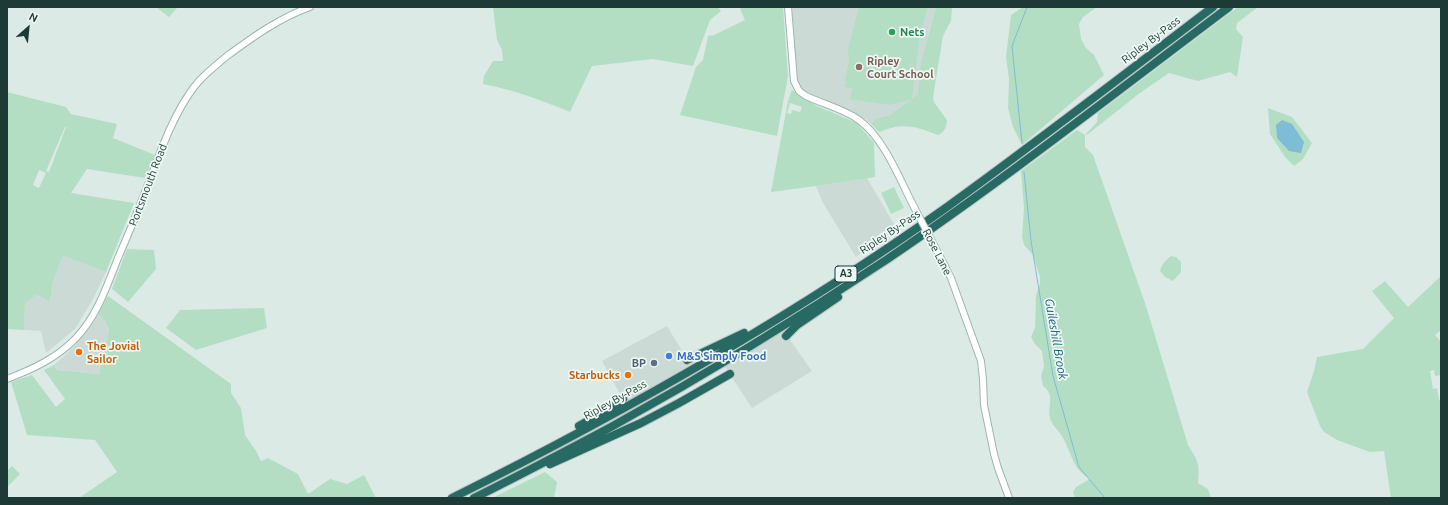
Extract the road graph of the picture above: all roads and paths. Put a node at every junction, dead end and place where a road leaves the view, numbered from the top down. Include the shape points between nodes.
1 (310, 7) edge
2 (788, 7) edge
3 (1213, 7) edge
4 (1229, 7) edge
5 (886, 259) junction
6 (823, 290) junction
7 (786, 336) dead end
8 (687, 360) dead end
9 (730, 374) dead end
10 (7, 379) edge
11 (623, 399) dead end
12 (480, 484) junction
13 (483, 493) junction
14 (452, 498) edge
15 (474, 498) edge
16 (1009, 498) edge

1 - 10 street, Portsmouth Road via 257,34 215,66 195,86 182,105 164,144 105,290 86,326 72,343 53,357
2 - 16 street, Rose Lane, bridge via 792,69 799,91 852,116 868,128 880,143 951,278 981,361 984,405 994,454
3 - 6 highway, Ripley By-Pass / A3 via 947,207
4 - 5 highway, Ripley By-Pass / A3 via 983,192
5 - 7 highway via 848,290 797,325
5 - 13 highway, Ripley By-Pass / A3 via 688,383
6 - 8 highway
6 - 12 highway, Ripley By-Pass / A3 via 682,376
9 - 13 highway via 641,423
11 - 12 highway
12 - 14 highway, Ripley By-Pass / A3
13 - 15 highway, Ripley By-Pass / A3

